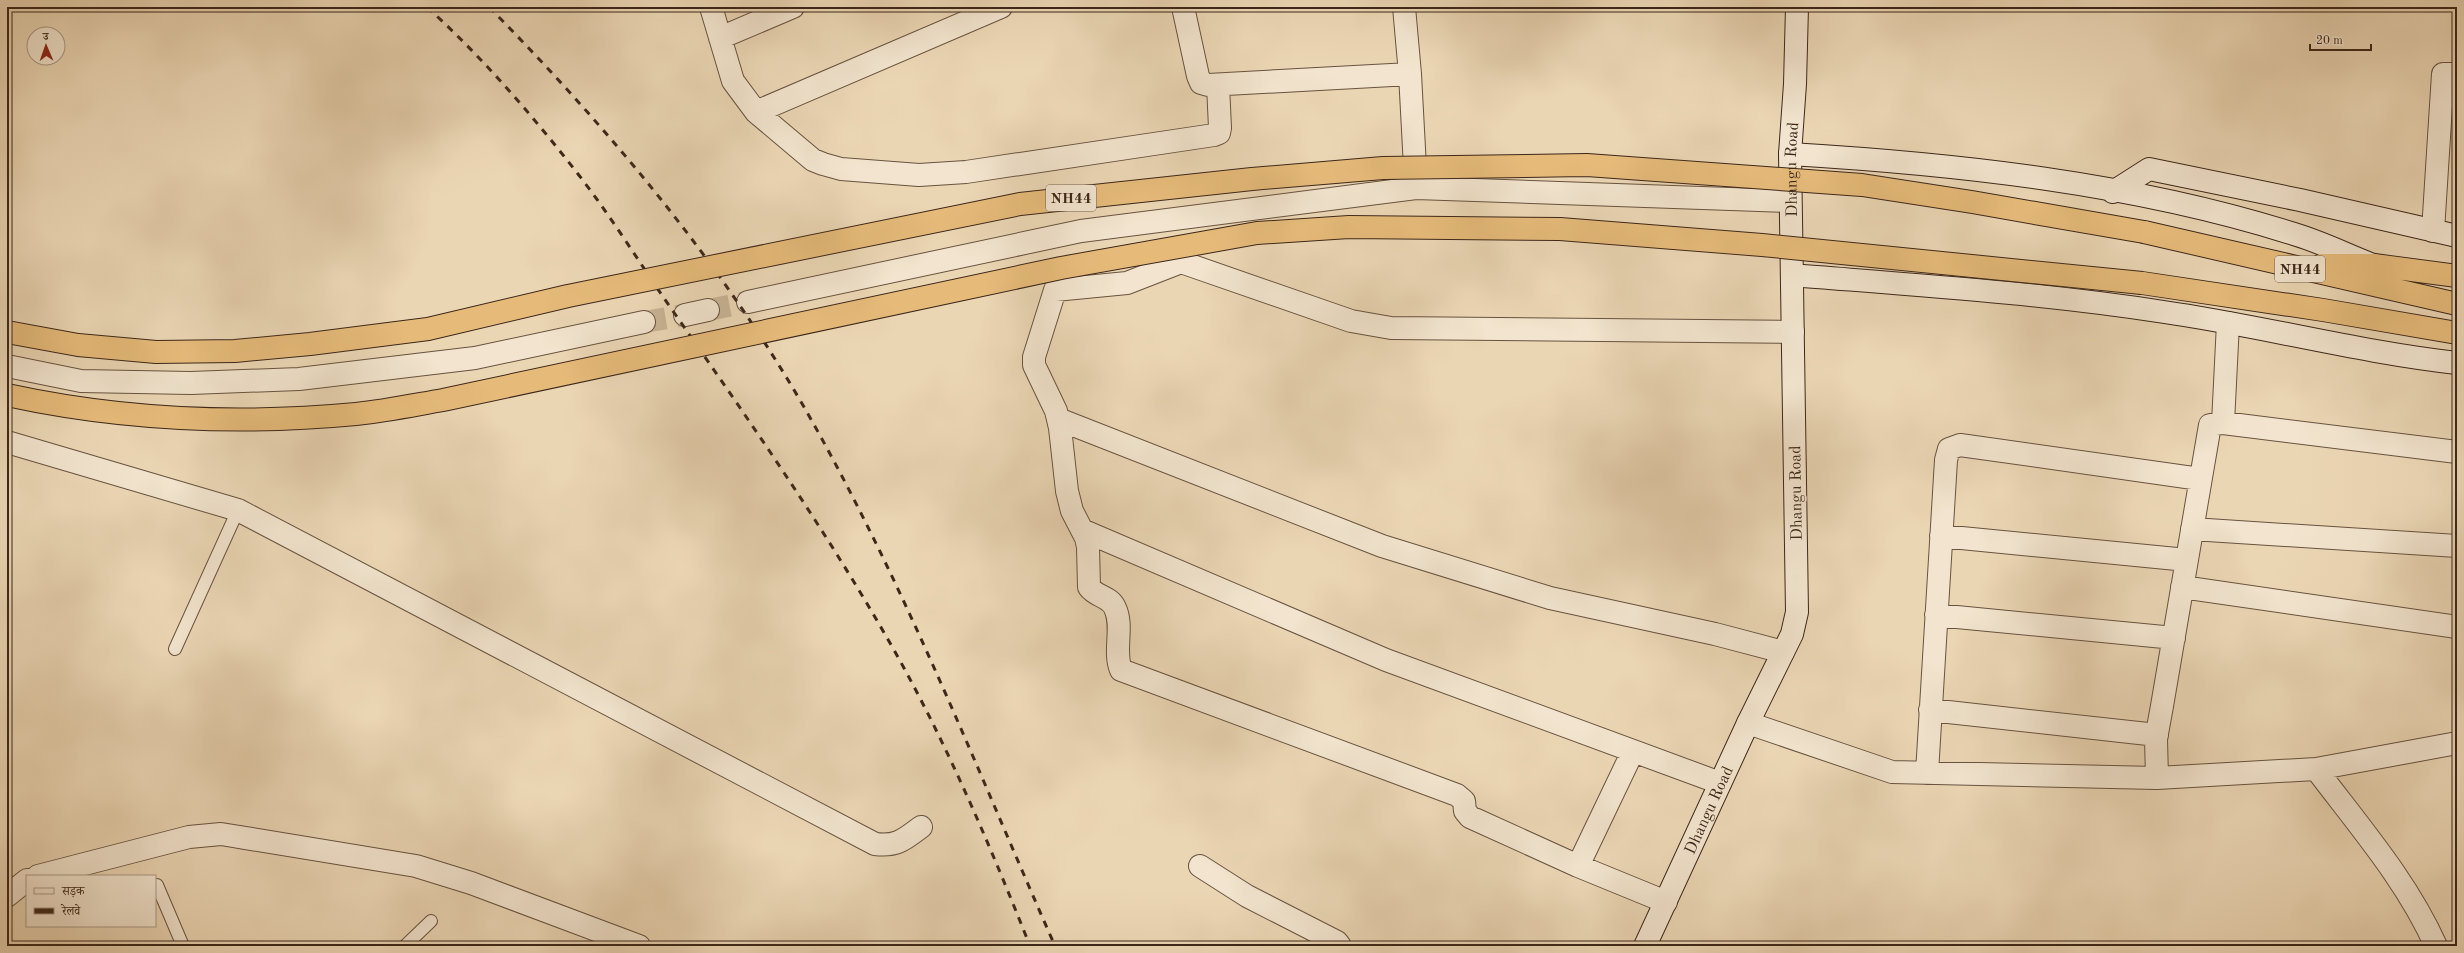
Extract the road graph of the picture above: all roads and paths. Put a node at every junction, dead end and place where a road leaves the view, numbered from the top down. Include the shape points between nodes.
1 (711, 7) edge
2 (793, 7) edge
3 (1001, 7) edge
4 (1183, 7) edge
5 (1404, 7) edge
6 (1797, 7) edge
7 (720, 38) junction
8 (1410, 74) junction
9 (2457, 74) edge
10 (1218, 85) junction
11 (756, 112) junction
12 (1790, 154) junction
13 (1416, 188) junction
14 (2113, 192) junction
15 (1790, 200) junction
16 (2433, 231) junction
17 (2457, 236) edge
18 (2283, 265) junction
19 (2374, 265) junction
20 (1792, 275) junction
21 (2457, 276) edge
22 (748, 302) tunnel mouth
23 (2457, 304) edge
24 (708, 310) tunnel mouth
25 (686, 315) tunnel mouth
26 (644, 322) tunnel mouth
27 (2228, 323) junction
28 (7, 332) edge
29 (1793, 332) junction
30 (2457, 334) edge
31 (2457, 363) edge
32 (7, 366) edge
33 (7, 396) edge
34 (1058, 419) junction
35 (2223, 423) junction
36 (7, 442) edge
37 (2457, 452) edge
38 (2200, 478) junction
39 (238, 510) junction
40 (2192, 529) junction
41 (1082, 530) junction
42 (1941, 536) junction
43 (2457, 546) edge
44 (2186, 560) junction
45 (2182, 587) junction
46 (1936, 615) junction
47 (2457, 627) edge
48 (2174, 638) junction
49 (175, 649) dead end
50 (1783, 652) junction
51 (1930, 710) junction
52 (1748, 723) junction
53 (2157, 735) junction
54 (2457, 743) edge
55 (1633, 751) junction
56 (2316, 769) junction
57 (1927, 773) junction
58 (2157, 778) junction
59 (1720, 783) junction
60 (921, 827) dead end
61 (1200, 866) dead end
62 (1578, 866) junction
63 (42, 875) edge
64 (26, 881) edge
65 (157, 885) dead end
66 (7, 896) edge
67 (1666, 902) junction
68 (431, 921) dead end
69 (183, 946) edge
70 (405, 946) edge
71 (639, 946) edge
72 (1340, 946) edge
73 (1645, 946) edge
74 (2436, 946) edge

1 - 7 street
2 - 7 street
3 - 11 street
4 - 10 street via 1199,80 1208,85
5 - 8 street
6 - 12 street, Dhangu Road
7 - 11 street via 734,81
8 - 10 street
8 - 13 street
9 - 16 street via 2443,74
10 - 11 street via 1220,128 1219,133 1214,135 966,172 937,174 841,169 823,164 813,160
12 - 14 street via 1870,159 2040,178
12 - 15 street, Dhangu Road
13 - 15 street
13 - 22 street via 1080,231
14 - 16 street via 2149,169
14 - 19 street via 2246,219 2296,234
15 - 20 street, Dhangu Road
16 - 17 street
18 - 19 highway
18 - 23 highway, NH44
18 - 28 highway, NH44, bridge via 2144,232 1854,184 1587,165 1383,168 1237,180 1020,204 568,296 428,329 310,344 235,351 156,352 78,345
19 - 21 highway
20 - 27 street via 2075,299
20 - 29 street, Dhangu Road
24 - 25 street
26 - 32 street via 475,358 299,379 191,383 82,381
27 - 31 street via 2376,351
27 - 35 street
29 - 34 street via 1391,328 1351,321 1181,262 1127,283 1054,290 1034,362
29 - 50 street, Dhangu Road via 1797,612 1792,634
30 - 33 highway, NH44, bridge via 2322,310 2142,283 1762,245 1560,229 1349,227 1257,233 1061,268 443,400 357,414 277,420 203,421 50,405
34 - 41 street via 1067,492
34 - 50 street via 1382,546 1550,598 1715,634
35 - 37 street
35 - 38 street via 2213,423 2208,429
36 - 39 street
38 - 40 street
38 - 42 street via 1954,446 1946,454
39 - 49 lane
39 - 60 street via 875,844 889,846
40 - 43 street
40 - 44 street
41 - 55 street via 1386,660
41 - 62 street via 1088,547 1089,587 1096,594 1112,601 1118,616 1118,662 1123,672 1457,795 1464,801 1465,811 1470,817
42 - 44 street
42 - 46 street
44 - 45 street
45 - 47 street
45 - 48 street
46 - 48 street
46 - 51 street
48 - 53 street
50 - 52 street, Dhangu Road
51 - 53 street
51 - 57 street
52 - 57 street via 1892,772
52 - 59 street, Dhangu Road
53 - 58 street
54 - 56 street
55 - 59 street
55 - 62 street
56 - 58 street
56 - 74 street via 2394,873 2423,918
57 - 58 street
59 - 67 street, Dhangu Road
61 - 72 street via 1247,896 1337,942
62 - 67 street
63 - 71 street via 188,837 221,834 416,866 472,883
64 - 66 street
65 - 69 lane
67 - 73 street, Dhangu Road
68 - 70 lane

